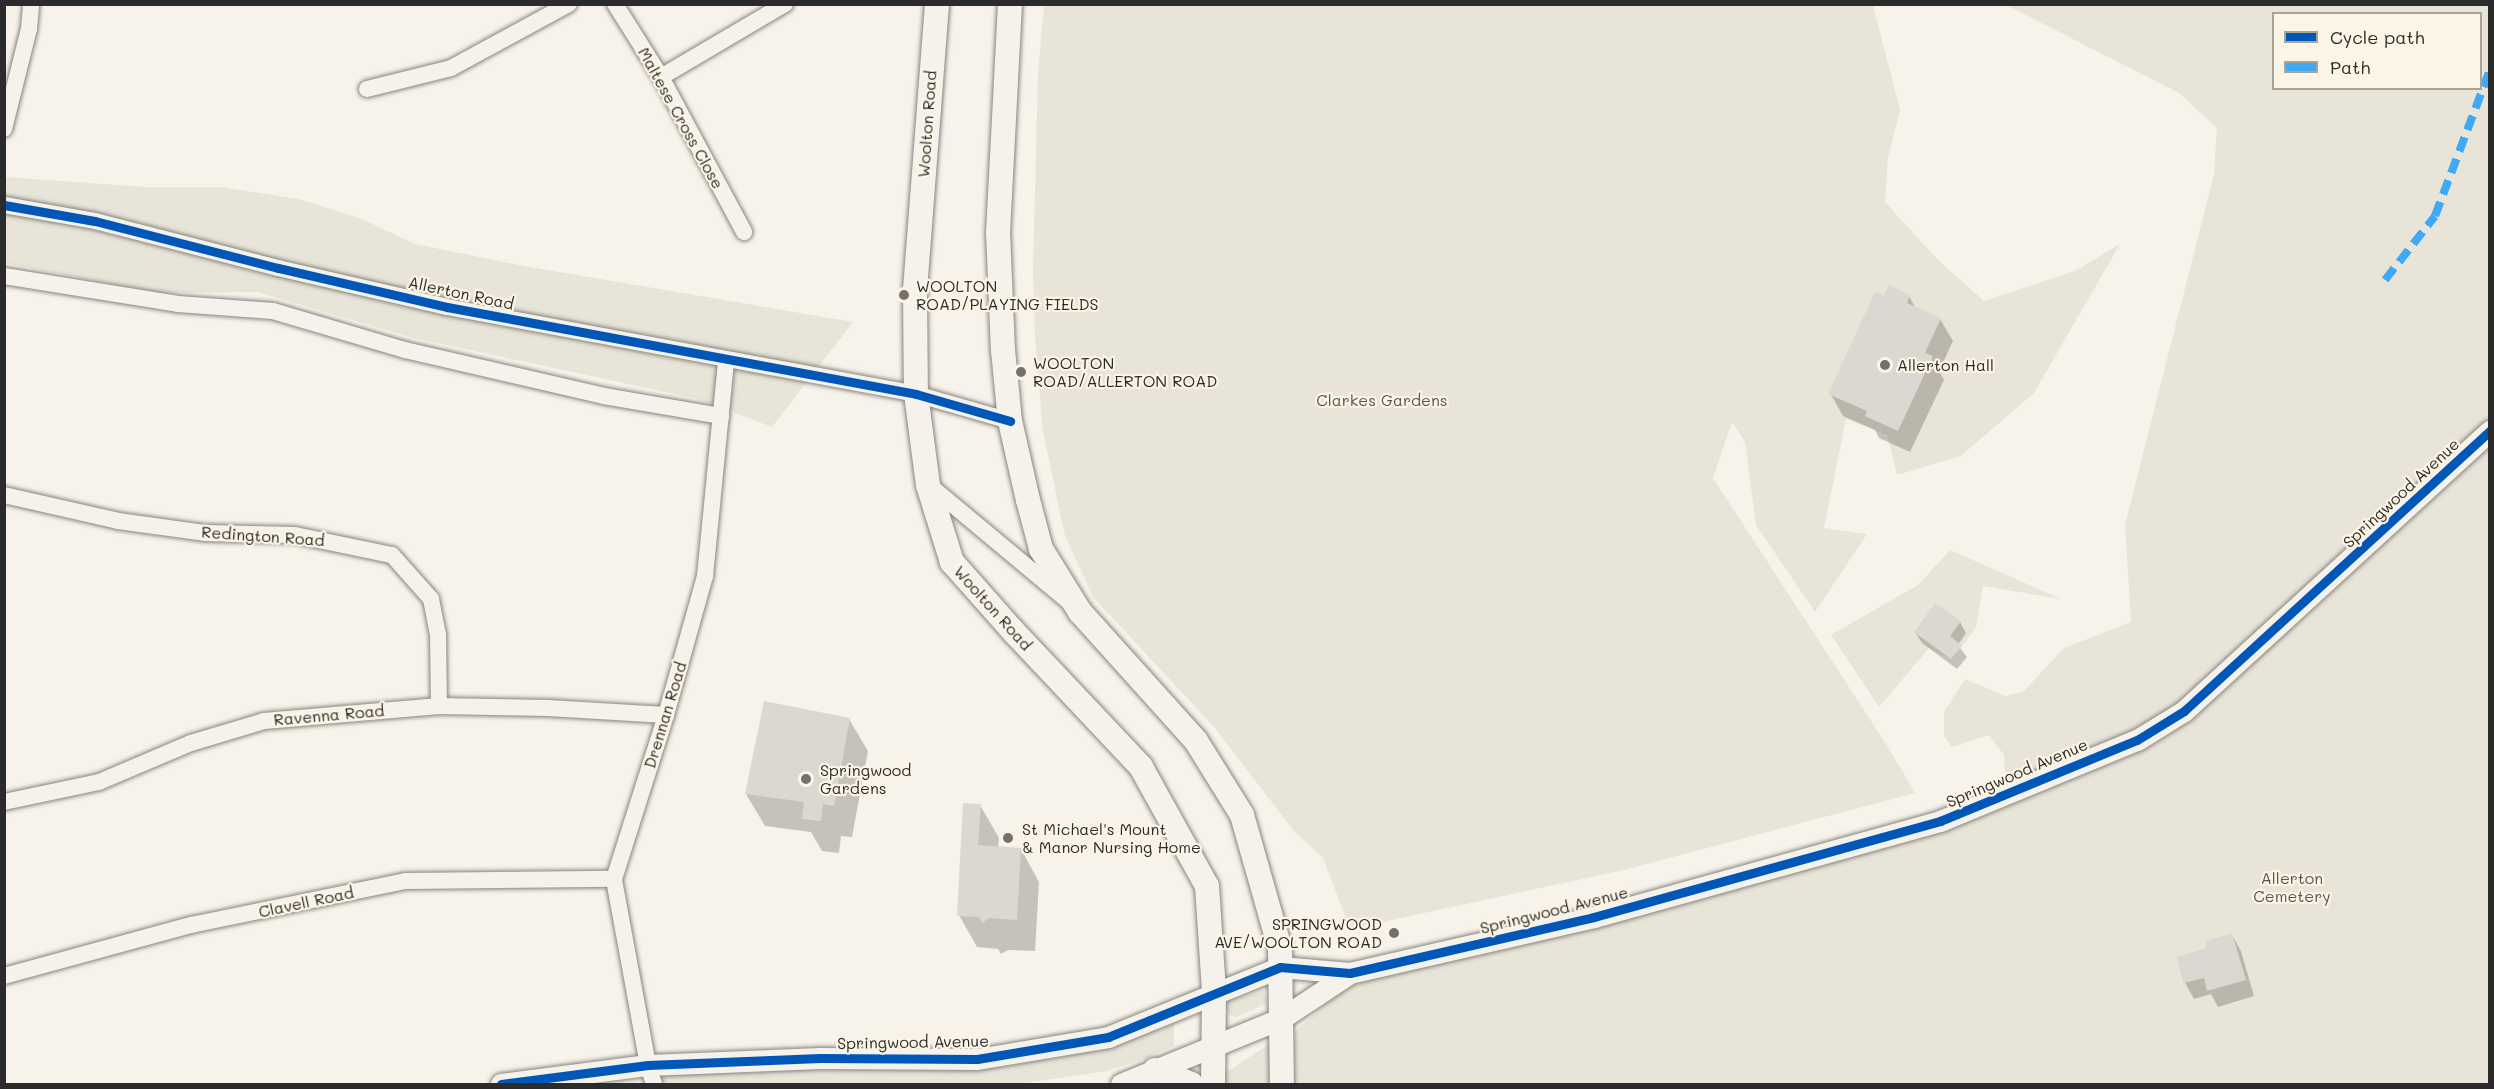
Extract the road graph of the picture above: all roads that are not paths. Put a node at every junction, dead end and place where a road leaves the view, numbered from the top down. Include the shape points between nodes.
1 (31, 4) edge
2 (569, 4) edge
3 (615, 4) edge
4 (785, 4) edge
5 (937, 4) edge
6 (1010, 4) edge
7 (661, 77) junction
8 (367, 89) dead end
9 (4, 129) edge
10 (4, 205) edge
11 (744, 232) dead end
12 (4, 276) edge
13 (726, 361) junction
14 (916, 394) junction
15 (721, 416) junction
16 (1010, 422) junction
17 (2490, 431) edge
18 (928, 485) junction
19 (4, 495) edge
20 (1080, 612) junction
21 (439, 706) junction
22 (666, 715) junction
23 (4, 802) edge
24 (614, 879) junction
25 (1280, 967) junction
26 (1350, 973) junction
27 (4, 976) edge
28 (1214, 992) junction
29 (1282, 1018) junction
30 (1214, 1044) junction
31 (1155, 1070) junction
32 (651, 1075) edge
33 (501, 1084) edge
34 (1121, 1084) edge
35 (1191, 1084) edge
36 (1214, 1084) edge
37 (1282, 1084) edge

1 - 9 street via 29,29
2 - 8 street via 451,68
3 - 7 street, Maltese Cross Close
4 - 7 street
5 - 14 main road, Woolton Road via 915,289
6 - 16 main road via 998,232
7 - 11 street, Maltese Cross Close
10 - 13 street, Allerton Road via 95,221 447,307
12 - 15 street via 178,304 273,310 405,350 604,396
13 - 14 street, Allerton Road
13 - 15 street, Drennan Road
14 - 16 street, Allerton Road
14 - 18 main road, Woolton Road
15 - 22 street, Drennan Road via 705,576
16 - 20 main road via 1041,549
17 - 26 street, Springwood Avenue via 2184,711 2137,740 1940,821 1594,917
18 - 20 street
18 - 28 main road, Woolton Road via 952,562 1141,767 1207,886
19 - 21 street, Redington Road via 118,521 206,533 295,535 392,555 431,598 438,634
20 - 25 main road via 1197,741 1242,815 1280,948
21 - 22 street, Ravenna Road
21 - 23 street, Ravenna Road via 264,721 191,743 99,782
22 - 24 street, Drennan Road
24 - 27 street, Clavell Road via 406,881 190,926
24 - 32 street, Drennan Road
25 - 26 street, Springwood Avenue
25 - 28 street, Springwood Avenue
25 - 29 main road
26 - 29 street, Springwood Avenue
28 - 30 main road, Woolton Road
28 - 32 street, Springwood Avenue via 1108,1037 977,1059 820,1058
29 - 30 street, Springwood Avenue
29 - 37 main road
30 - 31 street, Springwood Avenue
30 - 36 main road, Woolton Road
31 - 34 street, Springwood Avenue
31 - 35 main road
32 - 33 street, Springwood Avenue

